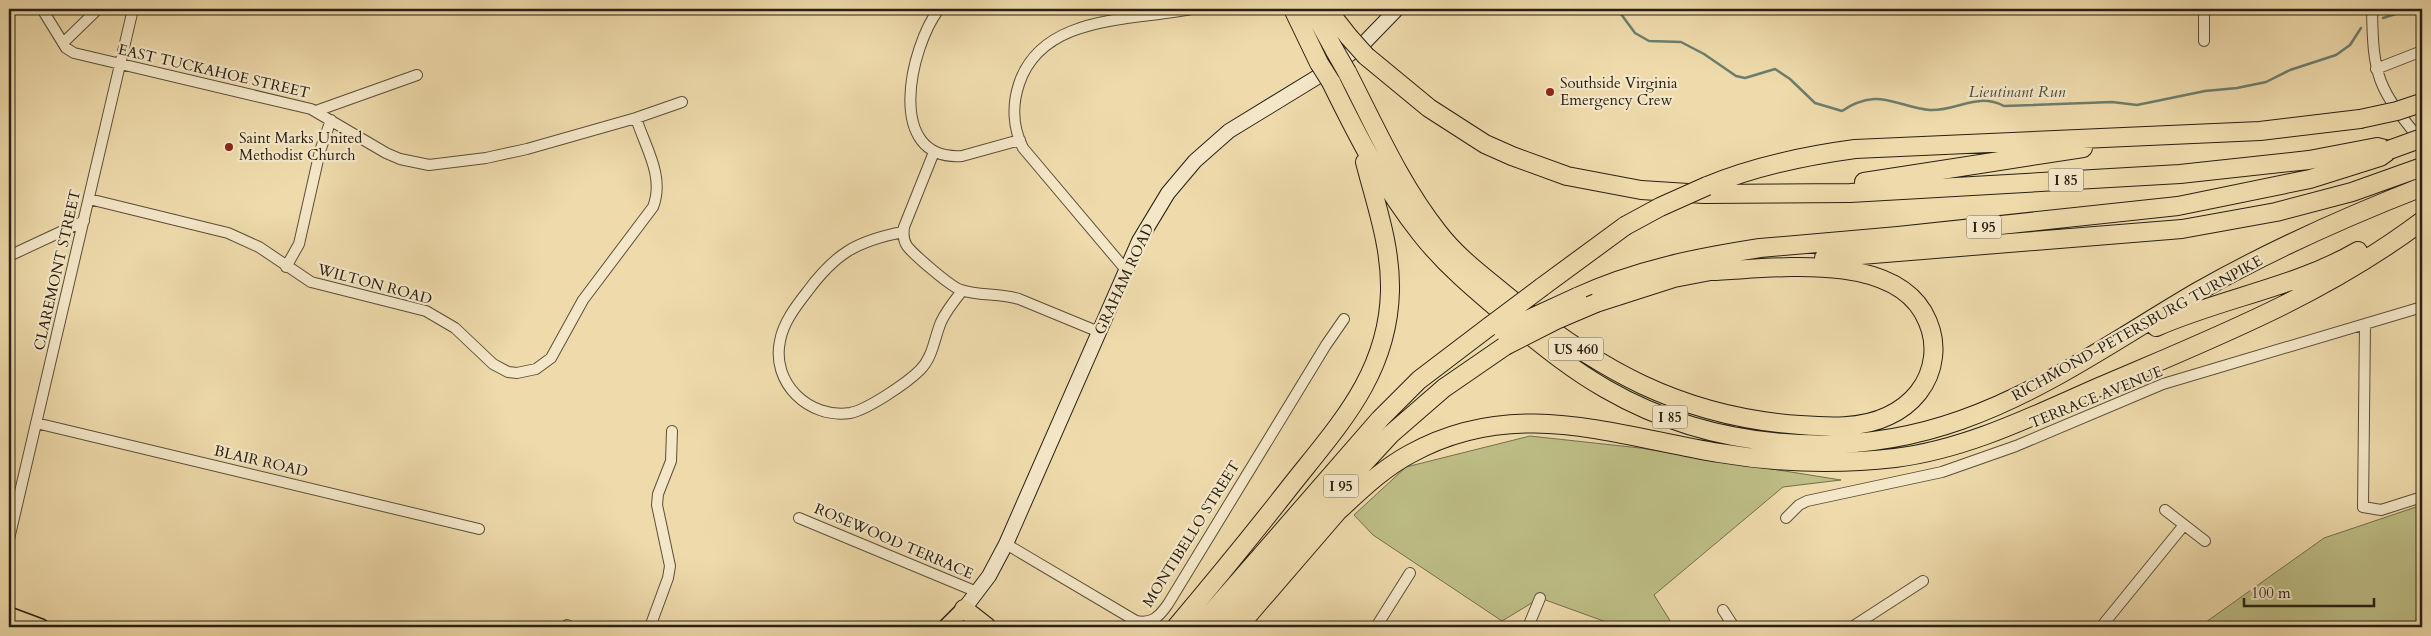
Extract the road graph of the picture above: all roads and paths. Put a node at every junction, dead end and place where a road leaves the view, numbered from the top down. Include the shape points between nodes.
1 (42, 9) edge
2 (98, 9) edge
3 (133, 9) edge
4 (939, 9) edge
5 (1188, 9) edge
6 (1293, 9) edge
7 (1312, 9) edge
8 (1328, 9) edge
9 (1397, 9) edge
10 (2204, 9) edge
11 (2372, 9) edge
12 (2204, 40) dead end
13 (63, 43) junction
14 (2422, 51) edge
15 (121, 64) junction
16 (2376, 69) junction
17 (417, 75) dead end
18 (682, 102) dead end
19 (2421, 102) edge
20 (316, 111) junction
21 (636, 118) junction
22 (331, 120) junction
23 (2168, 135) junction
24 (1020, 140) junction
25 (1360, 140) junction
26 (2422, 140) edge
27 (2389, 150) junction
28 (934, 152) junction
29 (2422, 167) edge
30 (2421, 187) edge
31 (1740, 194) junction
32 (89, 199) junction
33 (2422, 219) edge
34 (84, 221) junction
35 (903, 232) junction
36 (9, 256) edge
37 (286, 267) junction
38 (1126, 270) junction
39 (1711, 271) junction
40 (962, 291) junction
41 (2422, 308) edge
42 (1344, 319) dead end
43 (2366, 324) junction
44 (1099, 332) junction
45 (1500, 335) junction
46 (1480, 362) junction
47 (2077, 365) junction
48 (36, 423) junction
49 (672, 431) dead end
50 (1315, 492) junction
51 (2422, 497) edge
52 (2165, 510) dead end
53 (1337, 512) junction
54 (799, 518) dead end
55 (1786, 518) dead end
56 (2184, 525) junction
57 (479, 528) dead end
58 (9, 539) edge
59 (2205, 541) dead end
60 (1006, 544) junction
61 (1410, 573) dead end
62 (1923, 581) dead end
63 (977, 592) junction
64 (1540, 598) dead end
65 (964, 608) junction
66 (1724, 610) dead end
67 (1188, 612) junction
68 (9, 614) edge
69 (41, 627) edge
70 (650, 627) edge
71 (946, 627) edge
72 (987, 627) edge
73 (1176, 627) edge
74 (1199, 627) edge
75 (1220, 627) edge
76 (1238, 627) edge
77 (1376, 627) edge
78 (1528, 627) edge
79 (1734, 627) edge
80 (1852, 627) edge
81 (2101, 627) edge

1 - 13 street, EAST TUCKAHOE STREET
2 - 13 street
3 - 15 street, CLAREMONT STREET
4 - 28 street via 915,65 912,99 913,128 920,141
5 - 24 street via 1083,27 1042,48 1026,68 1017,91 1015,119
6 - 25 highway, RICHMOND-PETERSBURG TURNPIKE / I 85, bridge
7 - 39 highway, US 460, bridge via 1398,171 1439,233 1472,267 1534,318 1608,369 1663,395 1718,412 1759,421 1819,426 1857,424 1886,417 1907,405 1925,384 1933,364 1932,330 1921,308 1898,287 1845,268
8 - 31 highway, I 85, bridge via 1366,56 1411,94 1461,130 1494,148 1567,176 1641,190
9 - 38 main road, GRAHAM ROAD via 1365,42 1332,68 1229,131 1195,161 1153,216
10 - 12 street
11 - 16 street
13 - 15 street, EAST TUCKAHOE STREET via 78,55
14 - 16 street
15 - 20 street, EAST TUCKAHOE STREET
15 - 32 street, CLAREMONT STREET
16 - 26 street via 2390,102
17 - 20 street
18 - 21 street, EAST TUCKAHOE STREET
19 - 23 highway, bridge via 2360,119 2278,130
20 - 22 street, EAST TUCKAHOE STREET
21 - 22 street, EAST TUCKAHOE STREET via 510,153 436,165 414,163 386,153
21 - 37 street, WILTON ROAD via 657,177 658,189 653,206 583,300 557,350 536,369 517,373 500,369 455,328 426,311 324,287
22 - 37 street via 320,151 299,244
23 - 31 highway via 1861,182
23 - 45 highway, bridge via 1855,149 1755,167 1660,207 1625,226 1542,287
24 - 28 street via 962,156
24 - 38 street via 1056,189
25 - 47 highway, RICHMOND-PETERSBURG TURNPIKE / I 85 via 1409,219 1465,282 1585,376 1629,402 1695,426 1737,436 1816,445 1904,437 1990,409
25 - 67 highway via 1379,207 1389,270 1389,307 1377,357 1352,410
26 - 27 highway, I 95, bridge
27 - 31 highway, I 85 via 2377,147 2310,160 2180,174 1850,193
27 - 45 highway, I 95, bridge via 2380,157 2335,172 2210,201 1730,253 1644,271 1605,284
28 - 35 street
29 - 39 highway, I 95 via 2352,192 2276,212 2182,230 1793,261
30 - 47 highway, RICHMOND-PETERSBURG TURNPIKE / I 85 via 2353,213 2242,268
32 - 34 street, CLAREMONT STREET
32 - 37 street, WILTON ROAD via 228,233 259,247
33 - 47 highway via 2327,267 2192,312
33 - 53 highway via 2327,283 2258,319 2013,426 1933,451 1858,462 1804,463 1717,452 1563,424 1517,422 1473,429 1412,452 1382,472
34 - 36 street
34 - 48 street, CLAREMONT STREET
35 - 40 street via 910,250
35 - 40 street via 876,239 840,255 819,276 782,331 778,351 782,373 787,384 802,400 822,411 848,413 868,407 917,374 926,364 941,323
38 - 44 main road, GRAHAM ROAD
39 - 45 highway, I 95, bridge via 1650,285 1556,320
40 - 44 street via 1006,295
41 - 43 street, TERRACE AVENUE
42 - 60 street, MONTIBELLO STREET via 1156,619 1136,621
43 - 51 street via 2363,507 2381,510
43 - 55 street, TERRACE AVENUE via 2163,384 2016,446 1942,472 1808,501
44 - 60 main road, GRAHAM ROAD
45 - 46 highway, I 95
45 - 50 highway, I 95 via 1440,372 1380,419
46 - 53 highway via 1464,381 1375,463
46 - 75 highway, I 95 via 1420,407 1368,456
48 - 57 street, BLAIR ROAD
48 - 58 street, CLAREMONT STREET
49 - 70 street via 671,461 657,504 670,566
50 - 67 highway
50 - 74 highway, I 95
52 - 56 street
53 - 76 highway
54 - 63 street, ROSEWOOD TERRACE
56 - 59 street
56 - 81 street
60 - 63 main road, GRAHAM ROAD
61 - 77 street
62 - 80 street
63 - 65 main road, GRAHAM ROAD
64 - 78 street
65 - 71 main road, GRAHAM ROAD
65 - 72 highway
66 - 79 street
67 - 73 highway
68 - 69 main road

